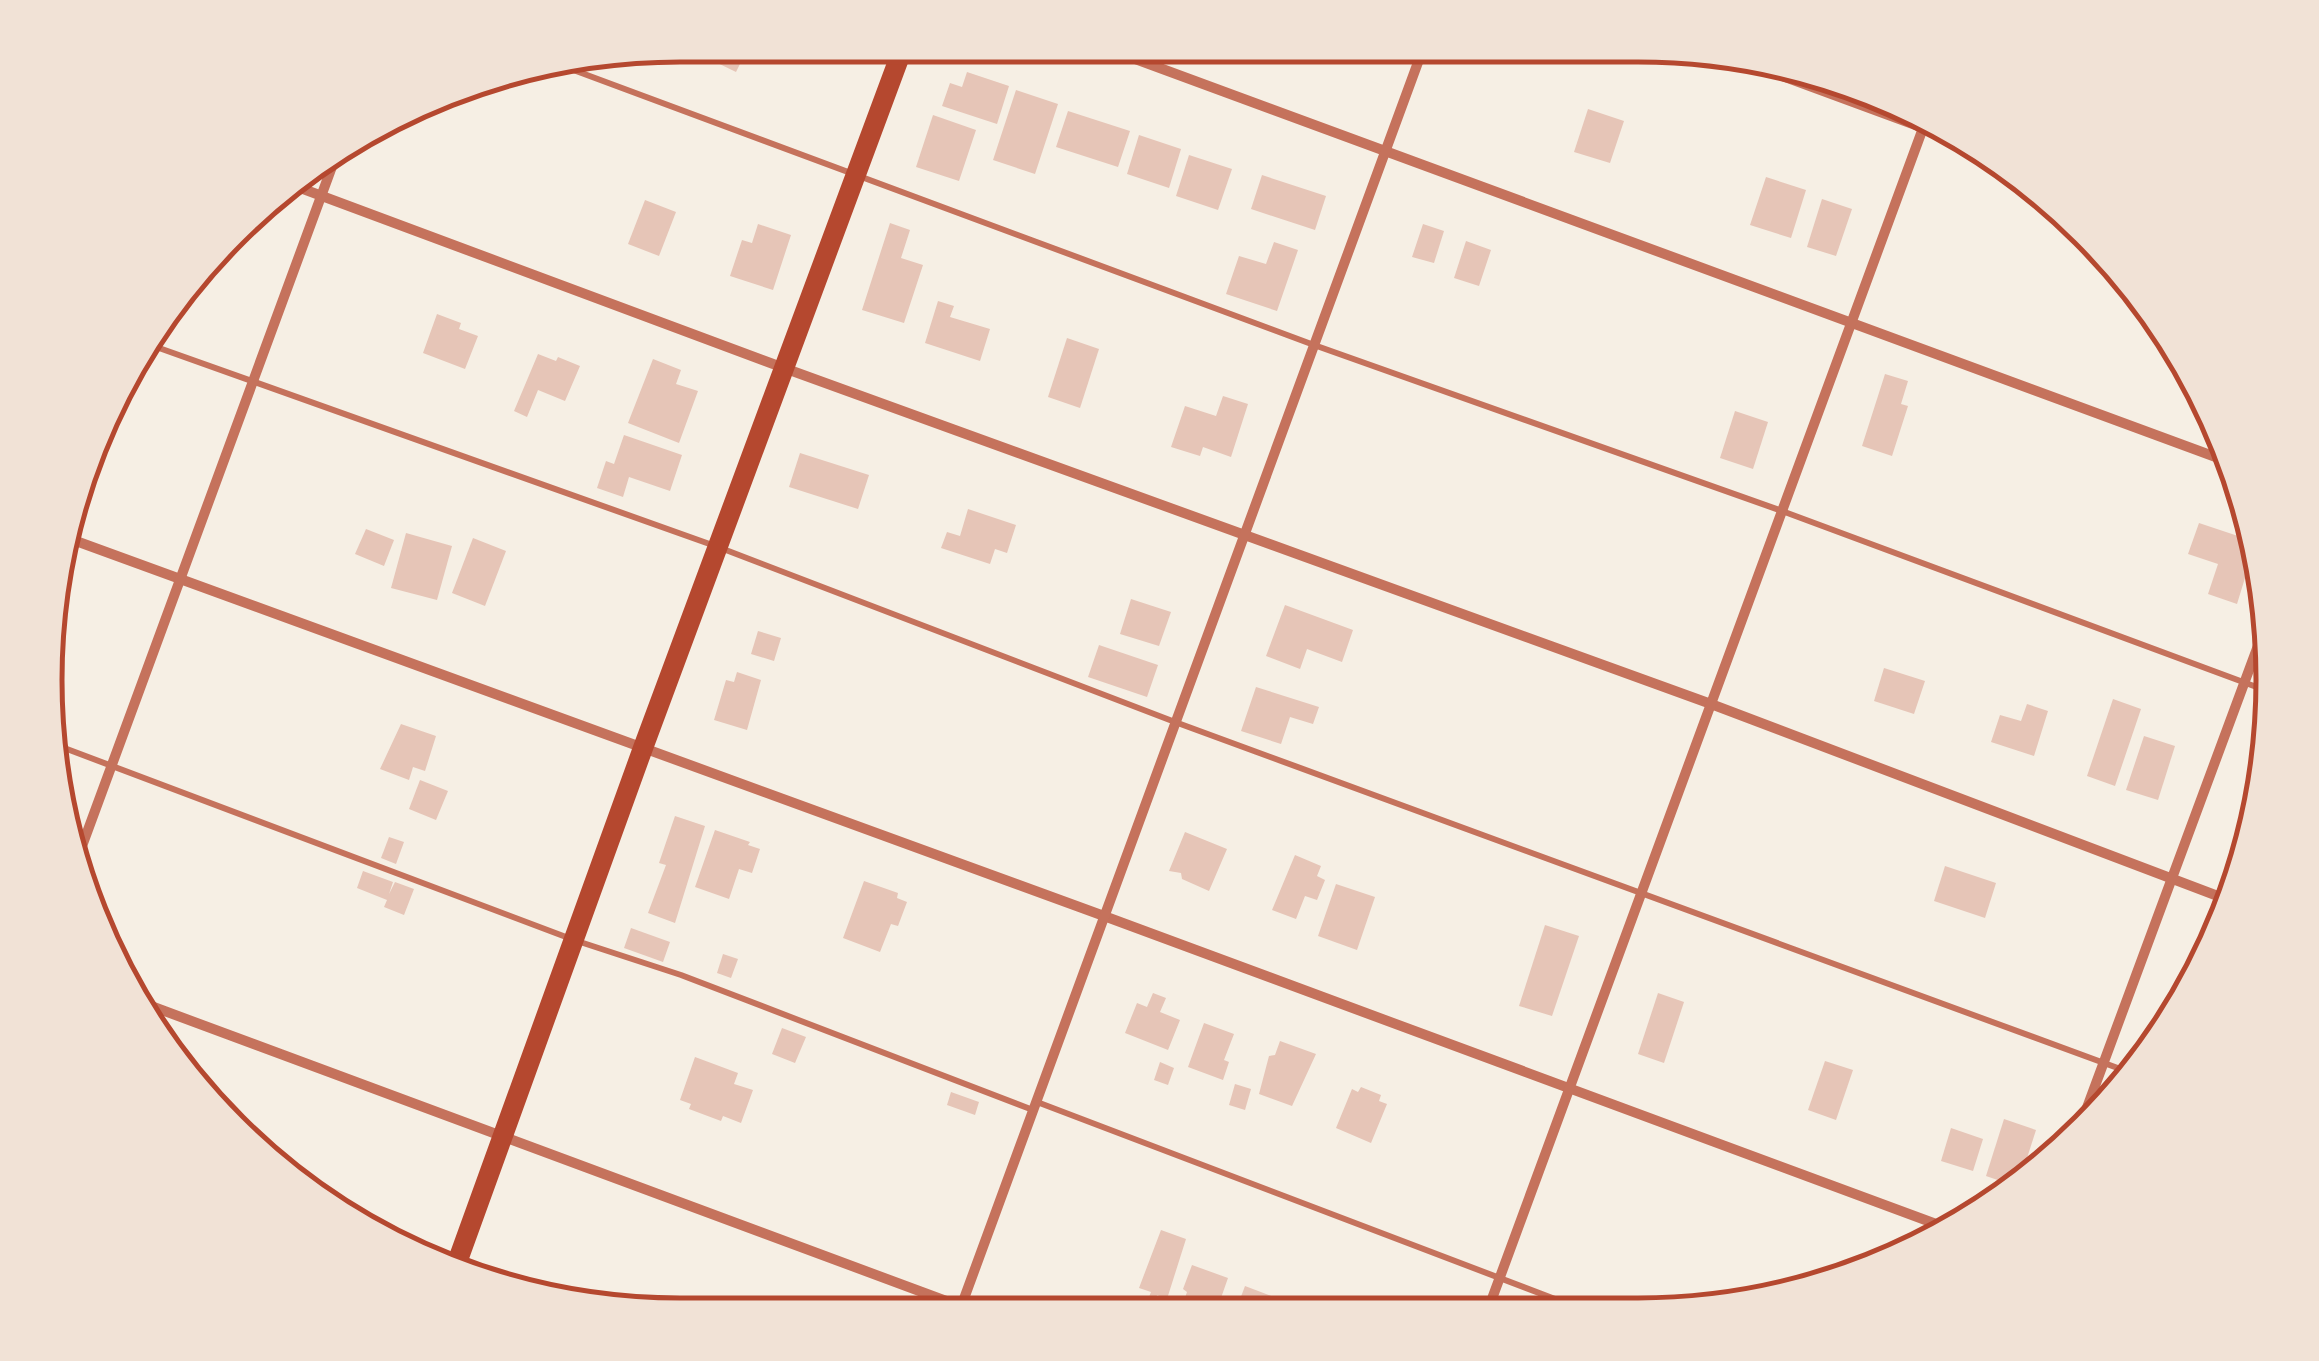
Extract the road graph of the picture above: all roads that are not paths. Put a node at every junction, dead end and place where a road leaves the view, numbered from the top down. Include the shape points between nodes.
1 (898, 62) edge
2 (1143, 62) edge
3 (1418, 62) edge
4 (577, 71) edge
5 (1922, 131) edge
6 (1385, 152) junction
7 (330, 172) edge
8 (856, 174) junction
9 (304, 190) edge
10 (321, 196) junction
11 (1851, 324) junction
12 (1314, 344) junction
13 (160, 348) edge
14 (784, 368) junction
15 (254, 382) junction
16 (2214, 456) edge
17 (1782, 512) junction
18 (1244, 535) junction
19 (79, 541) edge
20 (718, 548) junction
21 (180, 580) junction
22 (2256, 652) edge
23 (2244, 682) junction
24 (2257, 687) edge
25 (1711, 704) junction
26 (1176, 722) junction
27 (643, 748) junction
28 (67, 750) edge
29 (111, 766) junction
30 (84, 840) edge
31 (2171, 879) junction
32 (1640, 894) junction
33 (2217, 896) edge
34 (1104, 916) junction
35 (574, 940) junction
36 (157, 1008) edge
37 (2104, 1062) junction
38 (2120, 1068) edge
39 (1570, 1088) junction
40 (2089, 1103) edge
41 (1035, 1106) junction
42 (504, 1137) junction
43 (1934, 1223) edge
44 (459, 1257) edge
45 (1500, 1278) junction
46 (928, 1298) edge
47 (964, 1298) edge
48 (1492, 1298) edge
49 (1554, 1298) edge

1 - 8 main road
2 - 6 street
3 - 6 street
4 - 8 lane
5 - 11 street
6 - 11 street
6 - 12 street
7 - 10 street
8 - 12 lane
8 - 14 main road
9 - 10 street
10 - 14 street
10 - 15 street
11 - 16 street
11 - 17 street
12 - 17 lane
12 - 18 street
13 - 15 lane
14 - 18 street
14 - 20 main road
15 - 20 lane
15 - 21 street
17 - 23 lane
17 - 25 street
18 - 25 street
18 - 26 street
19 - 21 street
20 - 26 lane
20 - 27 main road
21 - 27 street
21 - 29 street
22 - 23 street
23 - 24 lane
23 - 31 street
25 - 31 street
25 - 32 street
26 - 32 lane
26 - 34 street
27 - 34 street
27 - 35 main road
28 - 29 lane
29 - 30 street
29 - 35 lane
31 - 33 street
31 - 37 street
32 - 37 lane
32 - 39 street
34 - 39 street
34 - 41 street
35 - 41 lane
35 - 42 main road
36 - 42 street
37 - 38 lane
37 - 40 street
39 - 43 street
39 - 45 street
41 - 45 lane
41 - 47 street
42 - 44 main road
42 - 46 street
45 - 48 street
45 - 49 lane

